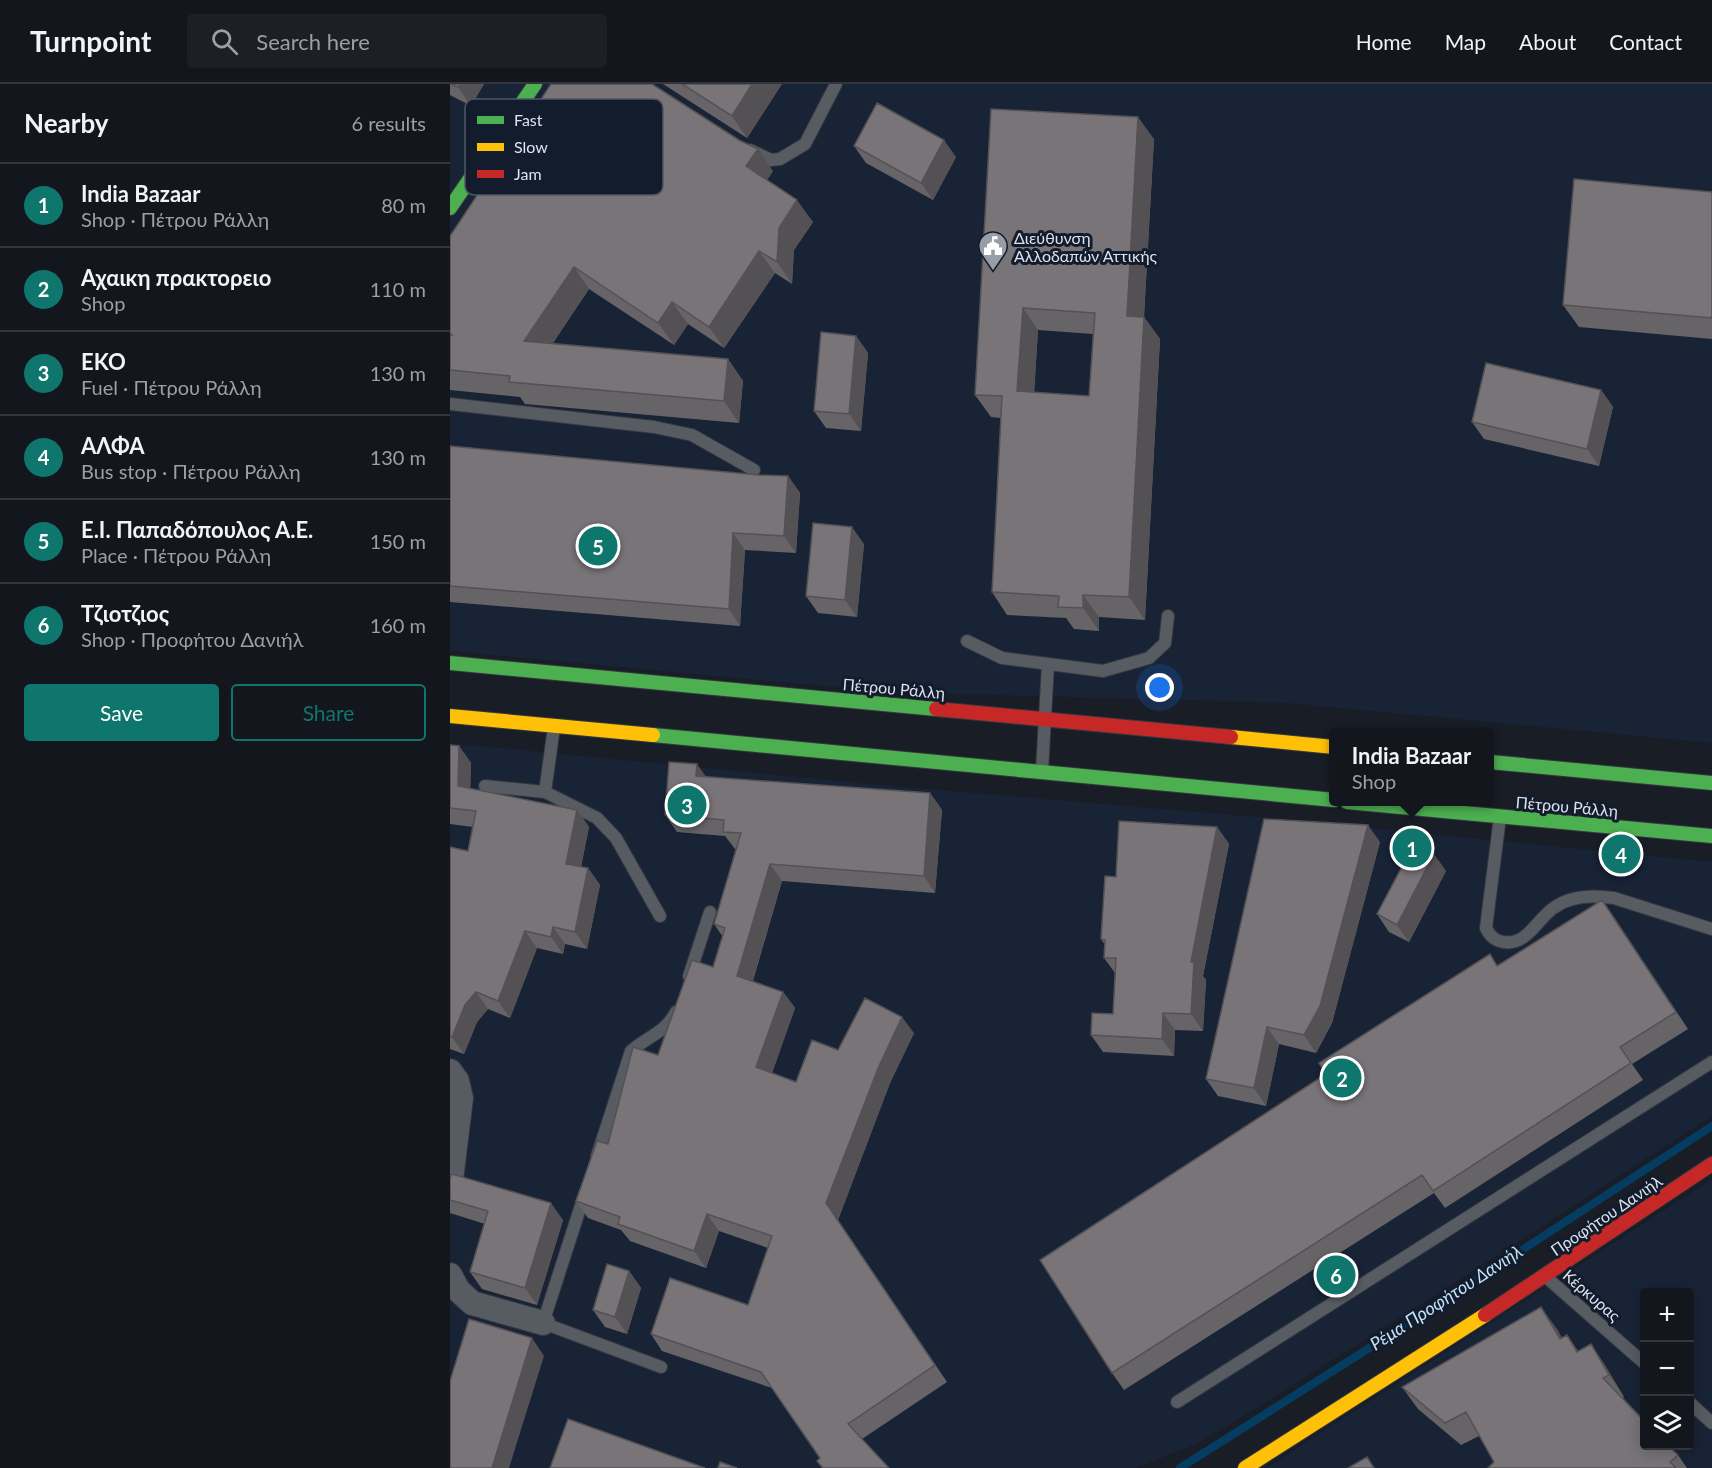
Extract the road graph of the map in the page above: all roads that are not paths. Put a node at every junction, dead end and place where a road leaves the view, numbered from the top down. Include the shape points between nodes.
1 (536, 84) edge
2 (836, 84) edge
3 (526, 99) edge
4 (739, 142) edge
5 (465, 186) edge
6 (450, 208) edge
7 (450, 404) edge
8 (754, 470) dead end
9 (1168, 616) dead end
10 (967, 641) dead end
11 (450, 663) edge
12 (1048, 664) junction
13 (450, 716) edge
14 (1045, 720) junction
15 (554, 726) junction
16 (1329, 747) edge
17 (1494, 762) edge
18 (1042, 772) junction
19 (1712, 783) edge
20 (485, 786) dead end
21 (545, 792) junction
22 (1329, 800) edge
23 (1398, 806) edge
24 (1500, 816) junction
25 (1712, 836) edge
26 (710, 912) dead end
27 (660, 916) dead end
28 (1712, 929) edge
29 (1712, 1062) edge
30 (450, 1071) edge
31 (594, 1163) edge
32 (1712, 1164) edge
33 (587, 1186) edge
34 (450, 1188) edge
35 (1545, 1276) junction
36 (453, 1286) edge
37 (543, 1323) junction
38 (1640, 1359) edge
39 (662, 1367) dead end
40 (1177, 1402) dead end
41 (1694, 1407) edge
42 (1712, 1422) edge
43 (1245, 1468) edge

1 - 3 main road
2 - 4 lane via 805,144 790,154 771,160
5 - 6 main road
7 - 8 lane via 654,427 692,435
9 - 12 lane via 1165,643 1149,658 1103,671
10 - 12 lane via 1002,658
11 - 14 main road, Πέτρου Ράλλη
12 - 14 lane
13 - 15 main road
14 - 16 main road, Πέτρου Ράλλη
14 - 18 lane
15 - 18 main road
15 - 21 lane
17 - 19 main road
18 - 22 main road
20 - 21 lane
21 - 27 lane via 597,818 616,837
23 - 24 main road, Πέτρου Ράλλη
24 - 25 main road, Πέτρου Ράλλη
24 - 28 lane via 1486,928 1491,938 1512,942 1524,937 1554,907 1599,896
26 - 31 lane via 669,1025 631,1051
29 - 40 lane
30 - 34 street via 461,1098
32 - 35 main road, Προφήτου Δανιήλ
33 - 37 lane
35 - 38 lane, Κέρκυρας
35 - 43 main road, Προφήτου Δανιήλ
36 - 37 street via 472,1303
37 - 39 lane
41 - 42 lane

